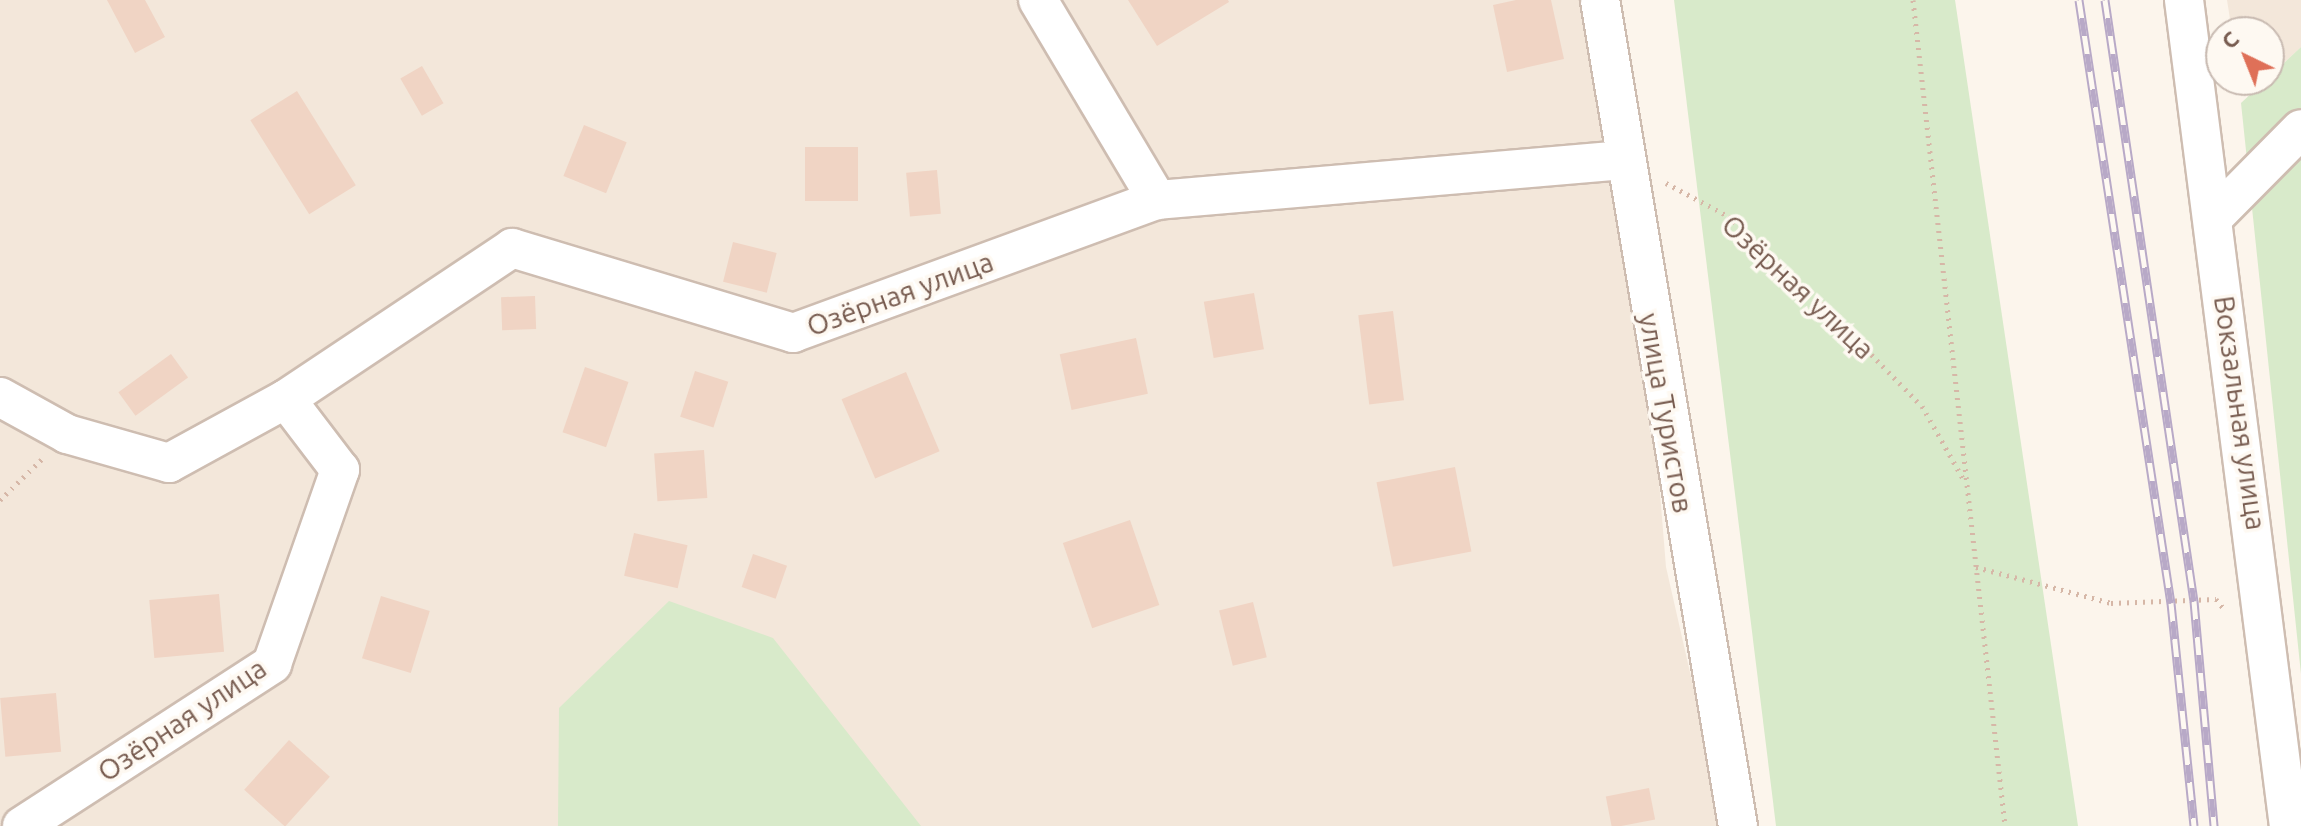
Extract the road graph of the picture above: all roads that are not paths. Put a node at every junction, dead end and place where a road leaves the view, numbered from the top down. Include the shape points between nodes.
1 (1038, 0) edge
2 (1600, 0) edge
3 (2184, 0) edge
4 (2301, 129) edge
5 (1622, 160) junction
6 (1157, 200) junction
7 (2213, 218) junction
8 (0, 397) edge
9 (286, 399) junction
10 (22, 826) edge
11 (1738, 826) edge
12 (2289, 826) edge

1 - 6 street
2 - 5 street, улица Туристов
3 - 7 street, Вокзальная улица
4 - 7 street
5 - 6 street, Озёрная улица
5 - 11 street, улица Туристов
6 - 9 street, Озёрная улица via 793,333 512,248
7 - 12 street, Вокзальная улица
8 - 9 street via 67,434 169,463
9 - 10 street, Озёрная улица via 340,470 272,664

